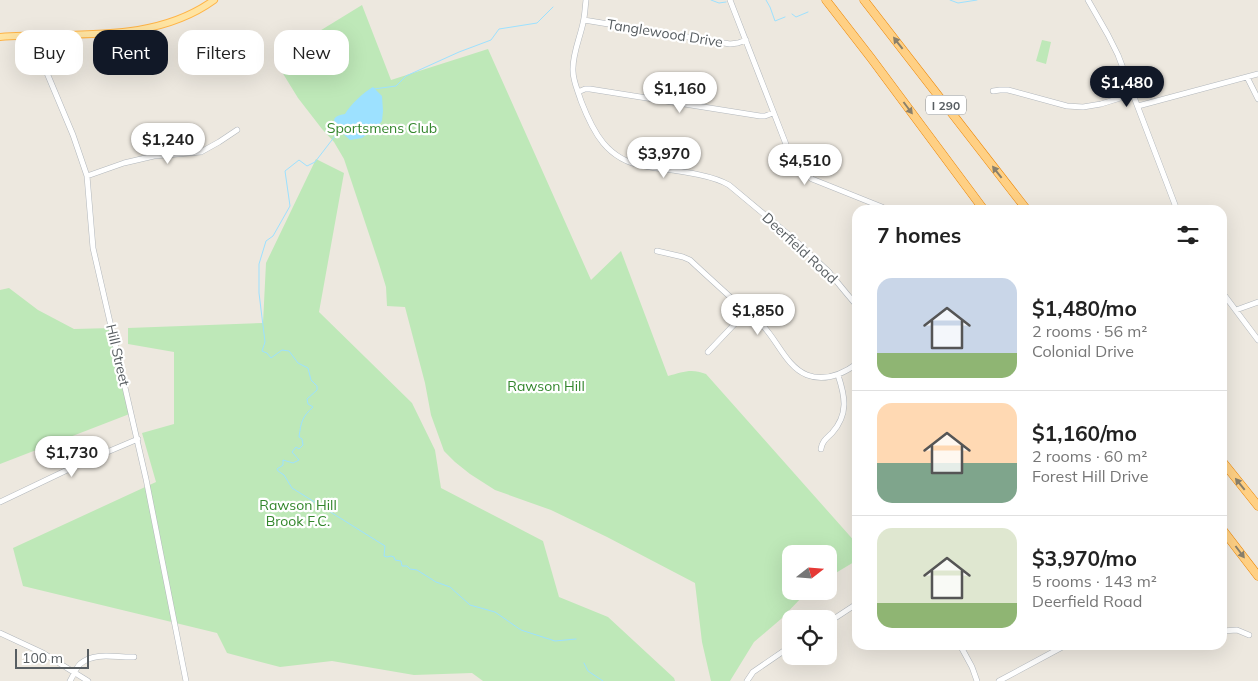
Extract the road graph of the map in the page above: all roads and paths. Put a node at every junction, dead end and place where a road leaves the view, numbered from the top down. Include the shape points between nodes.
1 (214, 0) edge
2 (586, 0) edge
3 (730, 0) edge
4 (824, 0) edge
5 (864, 0) edge
6 (1088, 0) edge
7 (584, 20) junction
8 (83, 33) edge
9 (15, 36) edge
10 (0, 37) edge
11 (746, 40) junction
12 (1258, 74) edge
13 (48, 75) edge
14 (1247, 77) junction
15 (993, 91) dead end
16 (578, 92) junction
17 (1133, 94) junction
18 (1258, 99) edge
19 (1138, 106) junction
20 (774, 113) junction
21 (237, 130) dead end
22 (87, 176) junction
23 (877, 205) edge
24 (980, 205) edge
25 (1023, 205) edge
26 (1175, 205) edge
27 (657, 251) dead end
28 (1227, 298) edge
29 (852, 299) edge
30 (1258, 302) edge
31 (1236, 310) junction
32 (746, 312) junction
33 (1258, 340) edge
34 (708, 352) dead end
35 (852, 367) edge
36 (838, 375) junction
37 (138, 439) junction
38 (821, 449) dead end
39 (1227, 467) edge
40 (0, 502) edge
41 (1258, 506) edge
42 (1227, 536) edge
43 (1258, 576) edge
44 (852, 607) edge
45 (837, 617) edge
46 (1227, 631) edge
47 (0, 633) edge
48 (1250, 635) dead end
49 (963, 650) edge
50 (1056, 650) edge
51 (782, 652) edge
52 (134, 657) dead end
53 (75, 672) junction
54 (70, 681) edge
55 (88, 681) edge
56 (186, 681) edge
57 (747, 681) edge
58 (977, 681) edge
59 (998, 681) edge

1 - 8 main road via 160,25 138,30
2 - 7 street, Deerfield Road
3 - 11 street
4 -> 24 highway, I 290
25 -> 5 highway, I 290
6 - 17 street via 1111,39
7 - 11 street, Tanglewood Drive via 735,44
7 - 16 street, Deerfield Road via 573,65
9 - 10 main road
11 - 20 street
12 - 14 street
13 - 22 street, Hill Street
14 - 18 street
14 - 19 street
15 - 17 street via 1008,90 1067,106 1083,107
16 - 20 street via 590,89 762,117
16 - 29 street, Deerfield Road via 588,120 612,152 639,165 708,177 729,184 828,271
17 - 19 street
19 - 26 street
20 - 23 street via 788,152 802,172 817,182
21 - 22 street via 201,152 154,156
22 - 37 street, Hill Street via 93,248
27 - 32 street via 690,260
28 - 31 street
30 - 31 street
31 - 33 street
32 - 34 street
32 - 36 street via 799,370 816,377
35 - 36 street
36 - 38 street via 844,410
37 - 40 street
37 - 56 street, Hill Street
41 -> 39 highway
42 -> 43 highway
44 - 45 street
46 - 48 street via 1237,630
47 - 53 street
49 - 58 street
50 - 59 street
51 - 57 street via 753,672
52 - 53 street via 92,658
53 - 54 street
53 - 55 street

